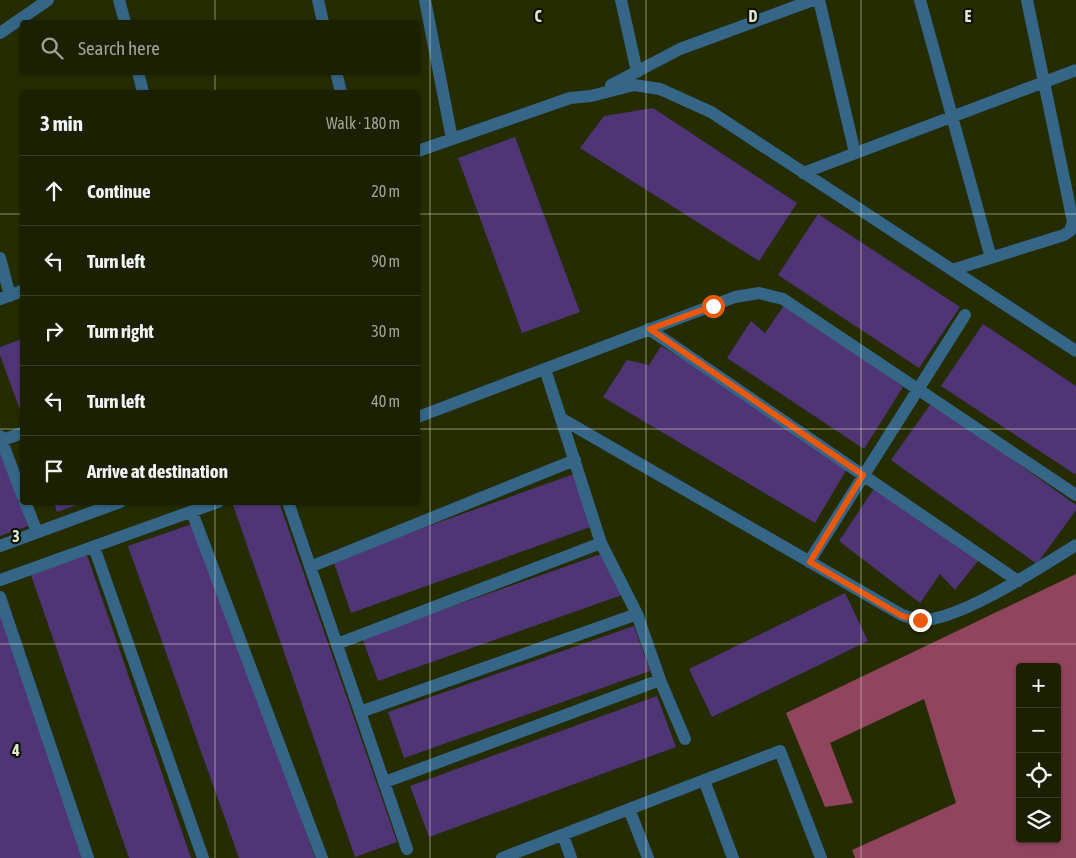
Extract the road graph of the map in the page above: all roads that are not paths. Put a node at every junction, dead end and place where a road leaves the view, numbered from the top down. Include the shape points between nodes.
1 (48, 0) edge
2 (119, 0) edge
3 (318, 0) edge
4 (425, 0) edge
5 (621, 0) edge
6 (813, 0) edge
7 (819, 0) edge
8 (920, 0) edge
9 (1027, 0) edge
10 (124, 20) edge
11 (323, 20) edge
12 (0, 32) edge
13 (1076, 70) edge
14 (637, 72) junction
15 (139, 75) edge
16 (337, 75) edge
17 (1044, 82) junction
18 (142, 90) edge
19 (340, 90) edge
20 (591, 96) junction
21 (952, 116) junction
22 (452, 139) junction
23 (420, 150) edge
24 (855, 153) junction
25 (803, 173) junction
26 (1074, 222) edge
27 (0, 258) edge
28 (991, 258) junction
29 (952, 270) junction
30 (20, 292) edge
31 (5, 298) edge
32 (965, 315) dead end
33 (650, 329) junction
34 (1076, 350) edge
35 (545, 369) junction
36 (917, 388) junction
37 (420, 416) edge
38 (562, 419) junction
39 (20, 434) edge
40 (1, 439) edge
41 (575, 460) junction
42 (863, 475) junction
43 (20, 490) edge
44 (1076, 495) edge
45 (26, 505) edge
46 (112, 505) edge
47 (210, 505) edge
48 (289, 505) edge
49 (192, 512) junction
50 (37, 532) junction
51 (602, 543) junction
52 (1076, 545) edge
53 (0, 546) edge
54 (94, 547) junction
55 (810, 562) junction
56 (310, 567) junction
57 (0, 580) edge
58 (1018, 581) junction
59 (0, 597) edge
60 (637, 614) junction
61 (337, 644) junction
62 (660, 680) junction
63 (360, 712) junction
64 (685, 738) dead end
65 (704, 780) junction
66 (384, 782) junction
67 (629, 809) junction
68 (563, 835) junction
69 (408, 849) dead end
70 (88, 858) edge
71 (203, 858) edge
72 (322, 858) edge
73 (502, 858) edge
74 (571, 858) edge
75 (648, 858) edge
76 (734, 858) edge
77 (821, 858) edge

1 - 12 street
2 - 10 street
3 - 11 street
4 - 22 street
5 - 14 street
6 - 14 street via 680,49
7 - 24 street
8 - 21 street
9 - 17 street
13 - 17 street
14 - 20 street
15 - 18 street
16 - 19 street
17 - 21 street
17 - 26 street
20 - 22 street via 570,98
20 - 25 street via 634,85 660,89 711,112
21 - 24 street
21 - 28 street
22 - 23 street
24 - 25 street
25 - 29 street
26 - 28 street via 1064,235
27 - 31 street
28 - 29 street
29 - 34 street
30 - 31 street
32 - 36 street
33 - 35 street
33 - 36 street via 736,297 759,293 783,299
33 - 42 street
35 - 37 street
35 - 38 street
36 - 42 street
36 - 44 street
38 - 41 street
38 - 55 street
39 - 40 street
40 - 43 street
41 - 51 street
41 - 56 street
42 - 55 street
42 - 58 street
45 - 50 street
46 - 50 street
47 - 49 street
48 - 56 street
49 - 54 street
49 - 72 street
50 - 53 street
51 - 60 street
51 - 61 street
52 - 58 street
54 - 57 street
54 - 71 street
55 - 58 street via 902,616 920,620 943,617
56 - 61 street
59 - 70 street
60 - 62 street
60 - 63 street
61 - 63 street
62 - 64 street
62 - 66 street
63 - 66 street
65 - 67 street
65 - 76 street
65 - 77 street via 780,751
66 - 69 street
67 - 68 street
67 - 75 street
68 - 73 street
68 - 74 street

